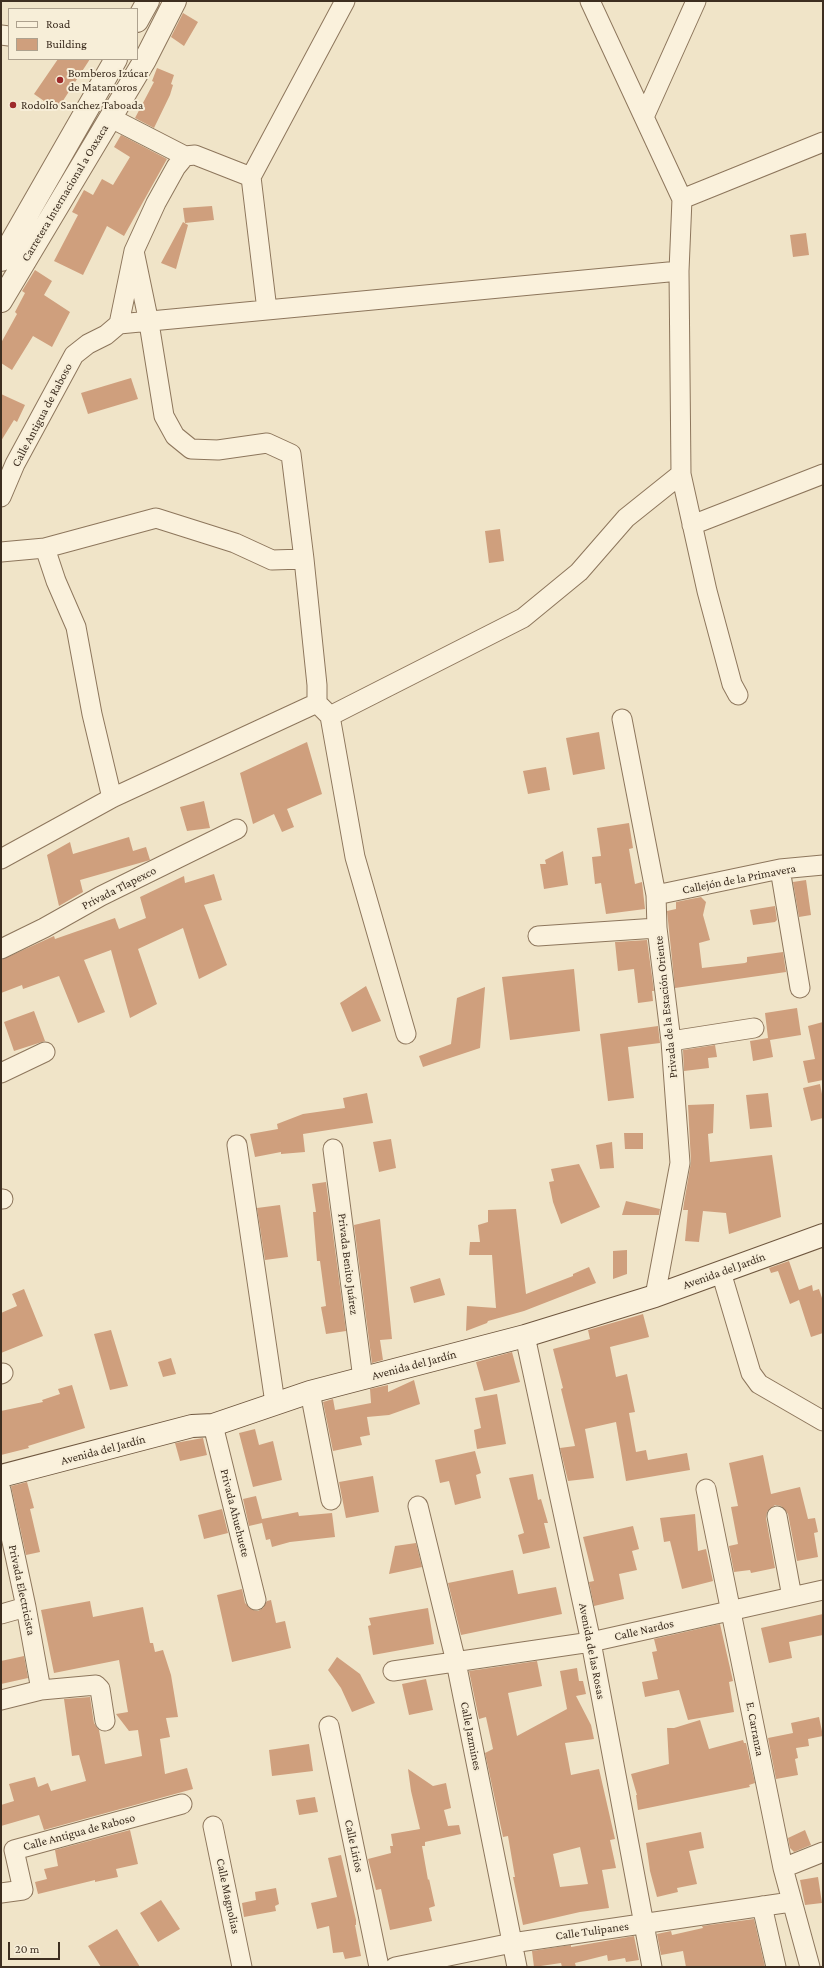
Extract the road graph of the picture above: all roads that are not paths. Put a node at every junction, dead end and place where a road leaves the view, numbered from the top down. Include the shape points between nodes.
1 (148, 1) edge
2 (175, 1) edge
3 (345, 1) edge
4 (590, 1) edge
5 (696, 1) edge
6 (138, 19) edge
7 (115, 60) edge
8 (141, 60) edge
9 (644, 117) junction
10 (111, 118) junction
11 (823, 142) edge
12 (185, 156) junction
13 (252, 177) junction
14 (682, 199) junction
15 (134, 251) junction
16 (1, 260) edge
17 (679, 271) junction
18 (1, 301) edge
19 (267, 310) junction
20 (149, 323) junction
21 (119, 324) junction
22 (681, 474) junction
23 (823, 474) edge
24 (1, 497) edge
25 (692, 525) junction
26 (45, 548) junction
27 (1, 552) edge
28 (304, 559) junction
29 (738, 695) dead end
30 (323, 710) junction
31 (622, 719) dead end
32 (112, 798) junction
33 (237, 829) dead end
34 (1, 859) edge
35 (823, 865) edge
36 (780, 869) junction
37 (656, 895) junction
38 (657, 928) junction
39 (538, 936) dead end
40 (1, 948) edge
41 (800, 988) dead end
42 (754, 1028) dead end
43 (406, 1034) dead end
44 (671, 1041) junction
45 (45, 1052) dead end
46 (1, 1073) edge
47 (237, 1145) dead end
48 (334, 1149) dead end
49 (823, 1235) edge
50 (721, 1272) junction
51 (655, 1296) junction
52 (526, 1336) junction
53 (363, 1379) junction
54 (310, 1392) junction
55 (275, 1403) junction
56 (823, 1421) edge
57 (213, 1426) junction
58 (1, 1476) edge
59 (706, 1489) dead end
60 (1, 1490) edge
61 (331, 1500) dead end
62 (418, 1506) dead end
63 (777, 1516) dead end
64 (823, 1590) edge
65 (792, 1597) junction
66 (256, 1600) dead end
67 (26, 1607) junction
68 (732, 1610) junction
69 (1, 1614) edge
70 (591, 1642) junction
71 (456, 1662) junction
72 (393, 1671) dead end
73 (41, 1690) junction
74 (1, 1700) edge
75 (105, 1721) dead end
76 (329, 1726) dead end
77 (182, 1804) dead end
78 (213, 1826) dead end
79 (823, 1852) edge
80 (783, 1868) junction
81 (1, 1893) edge
82 (791, 1902) junction
83 (762, 1906) junction
84 (643, 1924) junction
85 (512, 1943) junction
86 (242, 1967) edge
87 (378, 1967) edge
88 (395, 1967) edge
89 (517, 1967) edge
90 (652, 1967) edge
91 (776, 1967) edge
92 (810, 1967) edge

1 - 6 main road
2 - 8 main road, Carretera Internacional a Oaxaca
3 - 13 street
4 - 9 street
5 - 9 street
7 - 16 main road, Carretera Internacional a Oaxaca
8 - 10 main road, Carretera Internacional a Oaxaca
9 - 14 street
10 - 12 street
10 - 18 main road, Carretera Internacional a Oaxaca
11 - 14 street
12 - 13 street via 195,155
12 - 15 street via 156,203
13 - 19 street
14 - 17 street
15 - 20 street
15 - 21 street
17 - 19 street
17 - 22 street
19 - 20 street
20 - 21 street
20 - 28 street via 164,416 175,436 191,449 218,450 267,443 291,454
21 - 24 street, Calle Antigua de Raboso via 74,355 14,464
22 - 25 street
22 - 30 street via 626,518 579,572 523,618
23 - 25 street
25 - 29 street via 706,591 732,684
26 - 27 street
26 - 28 street via 156,518 235,543 272,560
26 - 32 street via 76,627 92,714
28 - 30 street via 317,685
30 - 32 street
30 - 43 street via 355,857
31 - 37 street, Privada de la Estación Oriente
32 - 34 street
33 - 40 street, Privada Tlapexco
35 - 36 street, Callejón de la Primavera
36 - 37 street, Callejón de la Primavera
36 - 41 street
37 - 38 street, Privada de la Estación Oriente
38 - 39 street
38 - 44 street, Privada de la Estación Oriente
42 - 44 street
44 - 51 street, Privada de la Estación Oriente via 680,1163
45 - 46 street
47 - 55 street
48 - 53 street, Privada Benito Juárez
49 - 50 main road, Avenida del Jardín
50 - 51 main road, Avenida del Jardín
50 - 56 street via 751,1373 759,1384
51 - 52 main road, Avenida del Jardín
52 - 53 main road, Avenida del Jardín
52 - 70 street, Avenida de las Rosas
53 - 54 main road, Avenida del Jardín
54 - 55 main road, Avenida del Jardín
54 - 61 street
55 - 57 main road, Avenida del Jardín
57 - 58 main road, Avenida del Jardín via 192,1426
57 - 66 street, Privada Ahuehuete
59 - 68 street, E. Carranza
60 - 67 street, Privada Electricista
62 - 71 street, Calle Jazmines
63 - 65 street
64 - 65 street, Calle Nardos
65 - 68 street, Calle Nardos
67 - 69 street
67 - 73 street, Privada Electricista
68 - 70 street, Calle Nardos
68 - 80 street, E. Carranza
70 - 71 street, Calle Nardos
70 - 84 street, Avenida de las Rosas
71 - 72 street, Calle Nardos
71 - 85 street, Calle Jazmines
73 - 74 street
73 - 75 street via 96,1685 100,1689
76 - 87 street, Calle Lirios
77 - 81 street, Calle Antigua de Raboso via 14,1850 23,1890
78 - 86 street, Calle Magnolias
79 - 80 street
80 - 82 street, E. Carranza
82 - 83 street, Calle Tulipanes
82 - 92 street, E. Carranza
83 - 84 street, Calle Tulipanes
83 - 91 street
84 - 85 street, Calle Tulipanes
84 - 90 street, Avenida de las Rosas
85 - 88 street, Calle Tulipanes
85 - 89 street, Calle Jazmines

